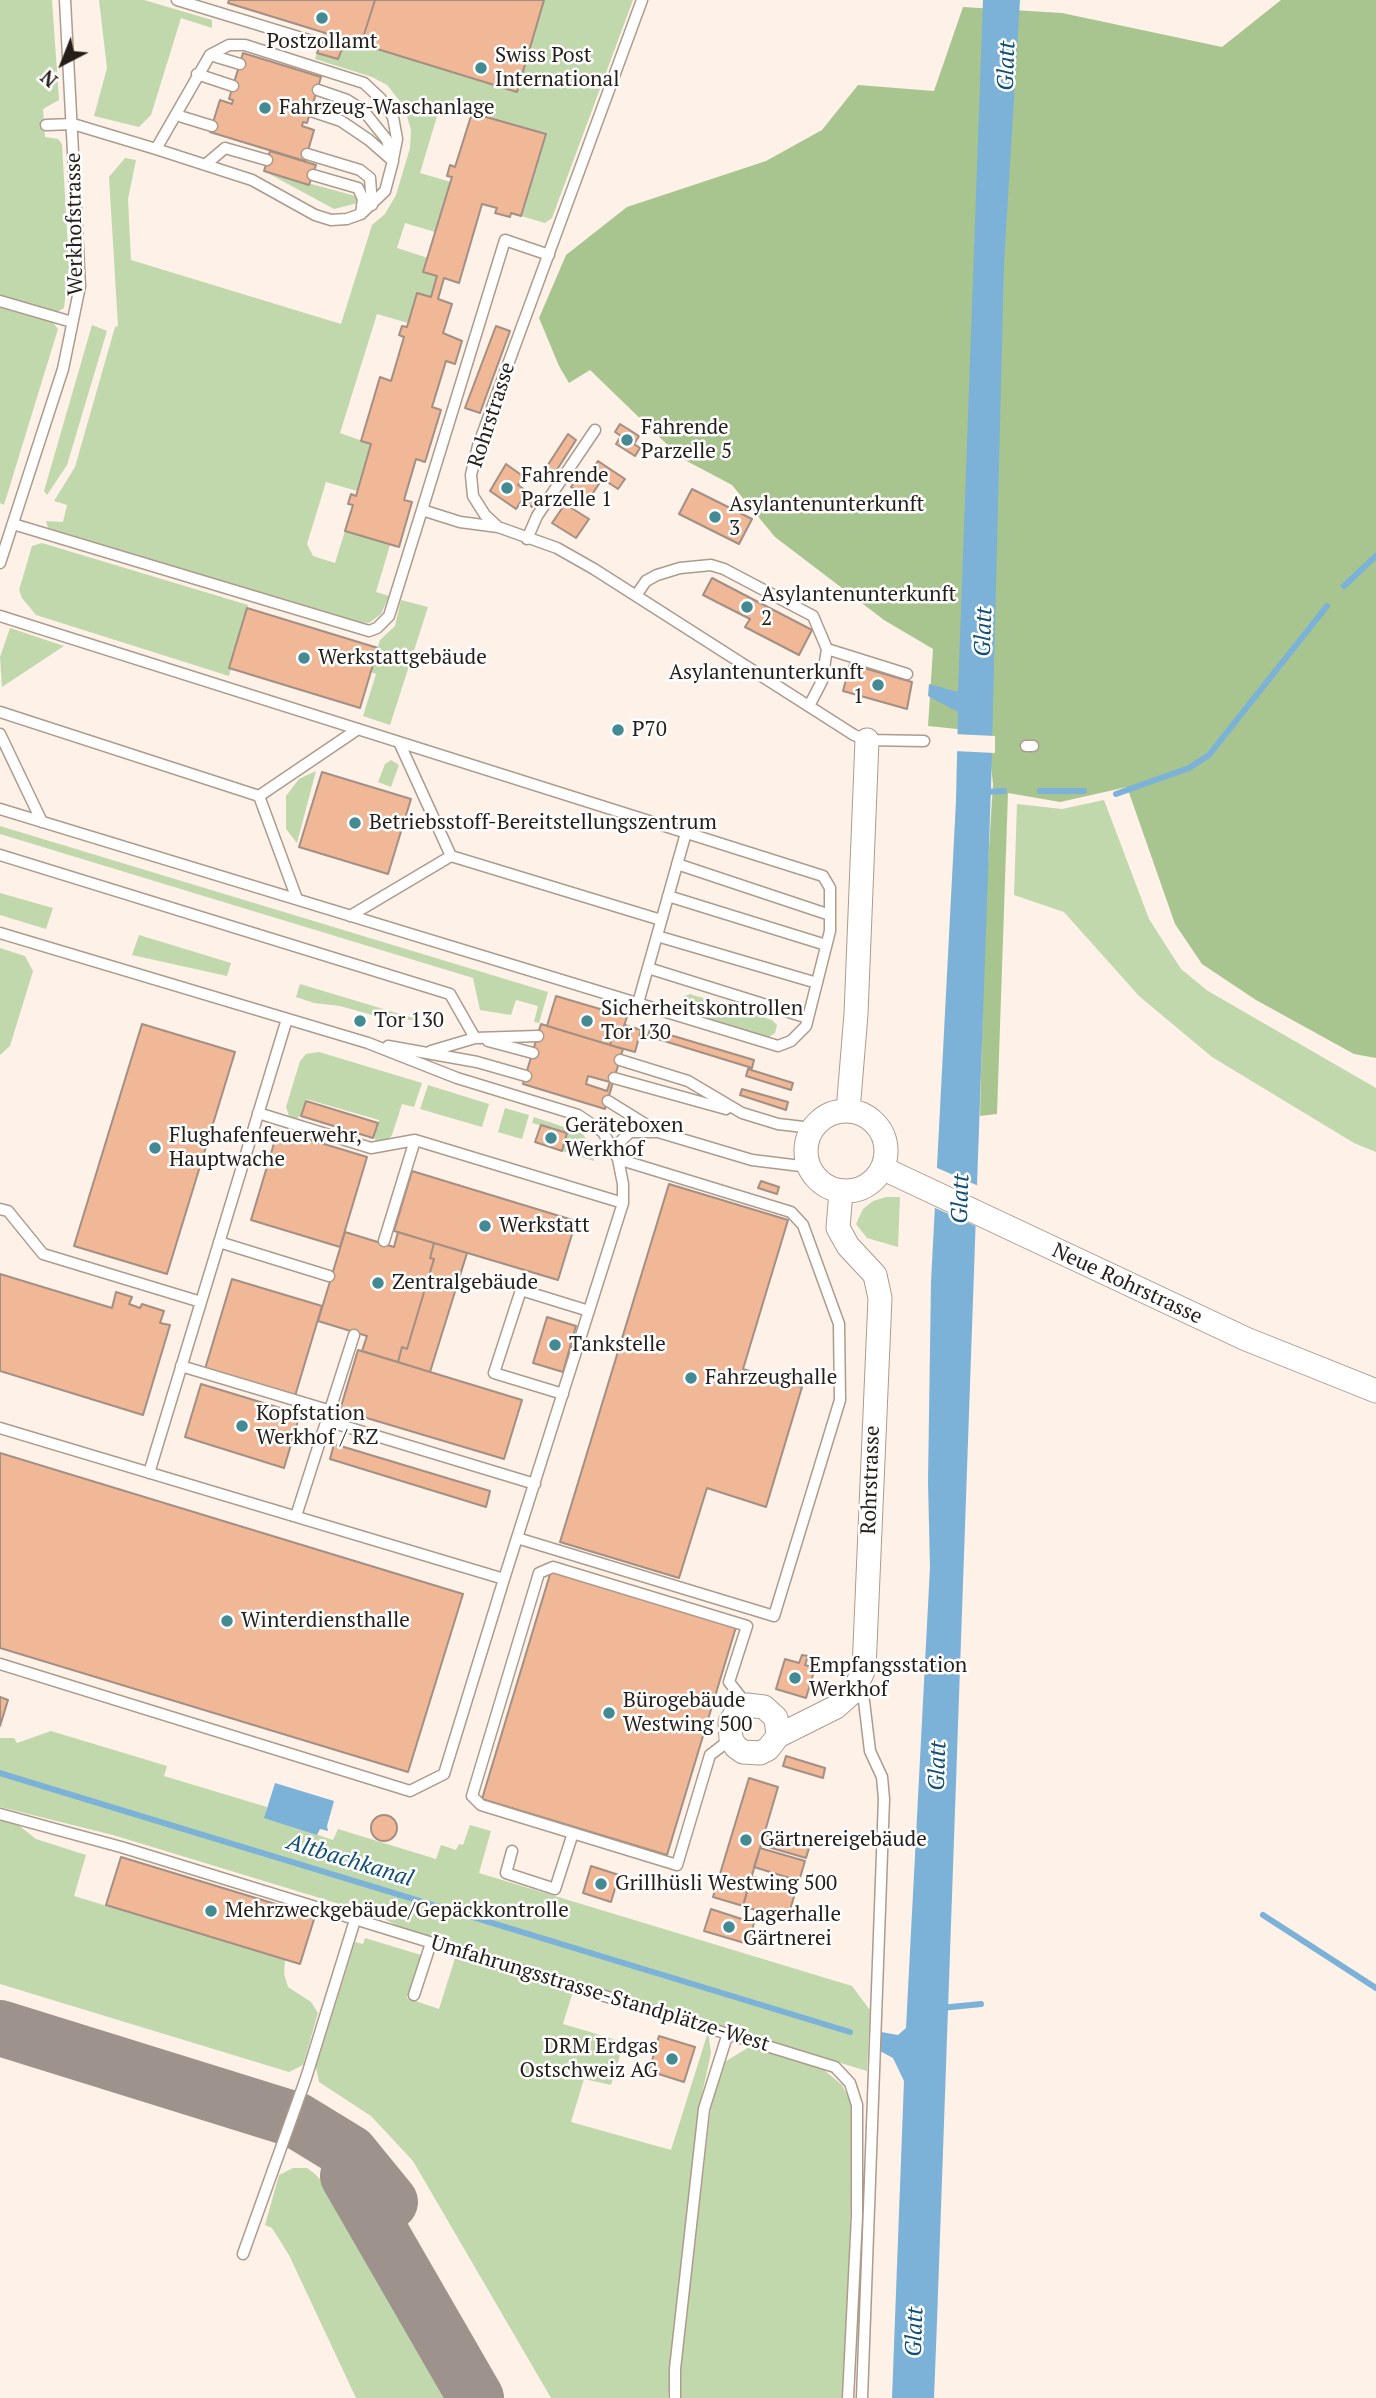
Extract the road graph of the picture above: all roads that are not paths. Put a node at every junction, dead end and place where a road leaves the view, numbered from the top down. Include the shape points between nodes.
1 (65, 0) edge
2 (177, 0) edge
3 (642, 0) edge
4 (315, 42) dead end
5 (210, 55) junction
6 (240, 64) dead end
7 (197, 74) junction
8 (233, 86) dead end
9 (318, 90) dead end
10 (311, 111) dead end
11 (176, 115) junction
12 (73, 124) junction
13 (46, 125) dead end
14 (212, 126) dead end
15 (156, 149) junction
16 (307, 154) dead end
17 (267, 160) dead end
18 (393, 161) junction
19 (205, 165) junction
20 (313, 175) dead end
21 (372, 205) junction
22 (360, 214) junction
23 (549, 255) junction
24 (0, 301) edge
25 (72, 323) junction
26 (595, 430) dead end
27 (422, 509) junction
28 (13, 524) junction
29 (498, 527) junction
30 (527, 539) junction
31 (0, 562) edge
32 (636, 594) junction
33 (0, 616) edge
34 (827, 649) junction
35 (907, 674) dead end
36 (809, 706) junction
37 (0, 712) edge
38 (358, 729) junction
39 (0, 734) edge
40 (867, 740) junction
41 (924, 741) dead end
42 (399, 742) junction
43 (259, 796) junction
44 (0, 809) edge
45 (42, 822) junction
46 (686, 833) junction
47 (0, 855) edge
48 (451, 856) junction
49 (677, 864) junction
50 (668, 896) junction
51 (297, 900) junction
52 (830, 915) junction
53 (350, 916) junction
54 (661, 920) junction
55 (0, 933) edge
56 (657, 936) junction
57 (826, 945) junction
58 (648, 968) junction
59 (817, 983) junction
60 (638, 1003) junction
61 (808, 1018) junction
62 (287, 1019) junction
63 (538, 1036) dead end
64 (475, 1038) junction
65 (368, 1043) junction
66 (428, 1052) junction
67 (533, 1053) dead end
68 (620, 1060) dead end
69 (526, 1076) dead end
70 (614, 1078) dead end
71 (608, 1101) dead end
72 (848, 1111) junction
73 (258, 1113) junction
74 (742, 1113) junction
75 (812, 1128) junction
76 (658, 1132) junction
77 (415, 1140) junction
78 (616, 1154) junction
79 (809, 1167) junction
80 (882, 1168) junction
81 (841, 1191) junction
82 (623, 1203) junction
83 (0, 1209) edge
84 (384, 1241) dead end
85 (219, 1242) junction
86 (329, 1276) dead end
87 (201, 1302) junction
88 (589, 1311) junction
89 (354, 1335) dead end
90 (181, 1366) junction
91 (1376, 1391) edge
92 (563, 1394) junction
93 (329, 1416) junction
94 (0, 1428) edge
95 (149, 1473) junction
96 (535, 1484) junction
97 (296, 1516) junction
98 (517, 1538) junction
99 (503, 1579) junction
100 (0, 1664) edge
101 (854, 1691) junction
102 (747, 1705) junction
103 (778, 1736) junction
104 (731, 1739) junction
105 (0, 1814) edge
106 (573, 1833) junction
107 (512, 1851) dead end
108 (355, 1920) junction
109 (431, 1943) junction
110 (414, 1995) dead end
111 (728, 2033) junction
112 (243, 2254) dead end
113 (675, 2398) edge
114 (848, 2398) edge
115 (862, 2398) edge

1 - 12 lane, Werkhofstrasse
2 - 4 lane
3 - 23 lane, Rohrstrasse
5 - 6 lane
5 - 7 lane
5 - 18 lane via 229,45 245,45 364,83 393,117 397,139
7 - 8 lane
7 - 11 lane
9 - 18 lane via 363,110 387,140
10 - 18 lane via 341,121
11 - 14 lane
11 - 15 lane
12 - 13 lane
12 - 15 lane
12 - 25 lane, Werkhofstrasse via 80,286
15 - 19 lane
16 - 21 lane via 360,170 370,178
17 - 19 lane via 225,148
18 - 21 lane via 385,191
19 - 22 lane via 252,180 315,215 331,220
20 - 22 lane via 358,188 363,199
21 - 22 lane
23 - 27 lane via 505,240
23 - 29 lane, Rohrstrasse via 471,475 473,496
24 - 25 lane
25 - 28 lane, Werkhofstrasse via 63,369
26 - 30 lane via 537,516
27 - 28 lane via 389,616 369,631
27 - 29 lane via 460,522
28 - 31 lane, Werkhofstrasse
29 - 30 lane, Rohrstrasse
30 - 32 lane, Rohrstrasse via 557,548
32 - 34 lane via 646,581 680,568 711,565 813,616
32 - 36 lane, Rohrstrasse
33 - 38 lane
34 - 35 lane
34 - 36 lane via 822,681
36 - 40 lane, Rohrstrasse
37 - 43 lane
38 - 42 lane
38 - 43 lane
39 - 45 lane
40 - 41 lane, Rohrstrasse
40 - 72 street
42 - 46 lane
42 - 48 lane
43 - 51 lane
44 - 45 lane
45 - 51 lane
46 - 49 lane
46 - 52 lane via 824,877 830,888
47 - 64 lane via 450,994
48 - 53 lane
48 - 54 lane
49 - 50 lane
49 - 52 lane
50 - 54 lane
50 - 57 lane
51 - 53 lane
52 - 57 lane
53 - 60 lane
54 - 56 lane
55 - 62 lane
56 - 58 lane
56 - 59 lane
57 - 59 lane
58 - 60 lane
58 - 61 lane
59 - 61 lane
60 - 61 lane via 778,1046 790,1041
62 - 65 lane
62 - 73 lane
63 - 64 lane
64 - 66 lane
64 - 67 lane
65 - 66 lane
65 - 78 lane via 457,1078 579,1115 603,1132
66 - 69 lane
68 - 74 lane via 688,1081
70 - 74 lane
71 - 76 lane
72 - 75 street via 828,1115
72 - 80 street via 869,1118 883,1135
73 - 77 lane via 371,1148
73 - 85 lane
74 - 75 lane
75 - 79 street via 805,1147
76 - 78 lane via 630,1132
76 - 79 lane via 752,1160
77 - 82 lane
77 - 84 lane
78 - 82 lane
78 - 98 lane via 791,1212 803,1226 839,1324 839,1400 774,1616
79 - 81 street via 822,1183
80 - 81 street via 861,1188
80 - 91 street, Neue Rohrstrasse via 1246,1339
81 - 101 street, Rohrstrasse via 838,1228 875,1275 880,1298 864,1670
82 - 88 lane
83 - 87 lane via 8,1211 43,1254
85 - 86 lane
85 - 87 lane
87 - 90 lane
88 - 92 lane
88 - 92 lane via 521,1290 494,1373
89 - 93 lane
90 - 93 lane
90 - 95 lane
92 - 96 lane
93 - 96 lane
93 - 97 lane
94 - 95 lane
95 - 97 lane
96 - 98 lane
97 - 99 lane
98 - 99 lane
99 - 100 lane via 444,1774 410,1791
101 - 103 street via 836,1707
101 - 115 lane via 864,1701 870,1751 882,1777 884,1799
102 - 103 street via 771,1712
102 - 104 street via 733,1715
102 - 106 lane via 729,1682 747,1626 553,1567 538,1573 472,1796 481,1805
103 - 104 street via 768,1749 751,1754
104 - 106 lane via 710,1755 677,1865
105 - 108 lane, Umfahrungsstrasse-Standplätze-West
106 - 107 lane via 555,1889 506,1873
108 - 109 lane, Umfahrungsstrasse-Standplätze-West
108 - 112 lane via 306,2078
109 - 110 lane
109 - 111 lane, Umfahrungsstrasse-Standplätze-West
111 - 113 lane via 704,2109
111 - 114 lane, Umfahrungsstrasse-Standplätze-West via 829,2064 845,2076 855,2092 857,2216

